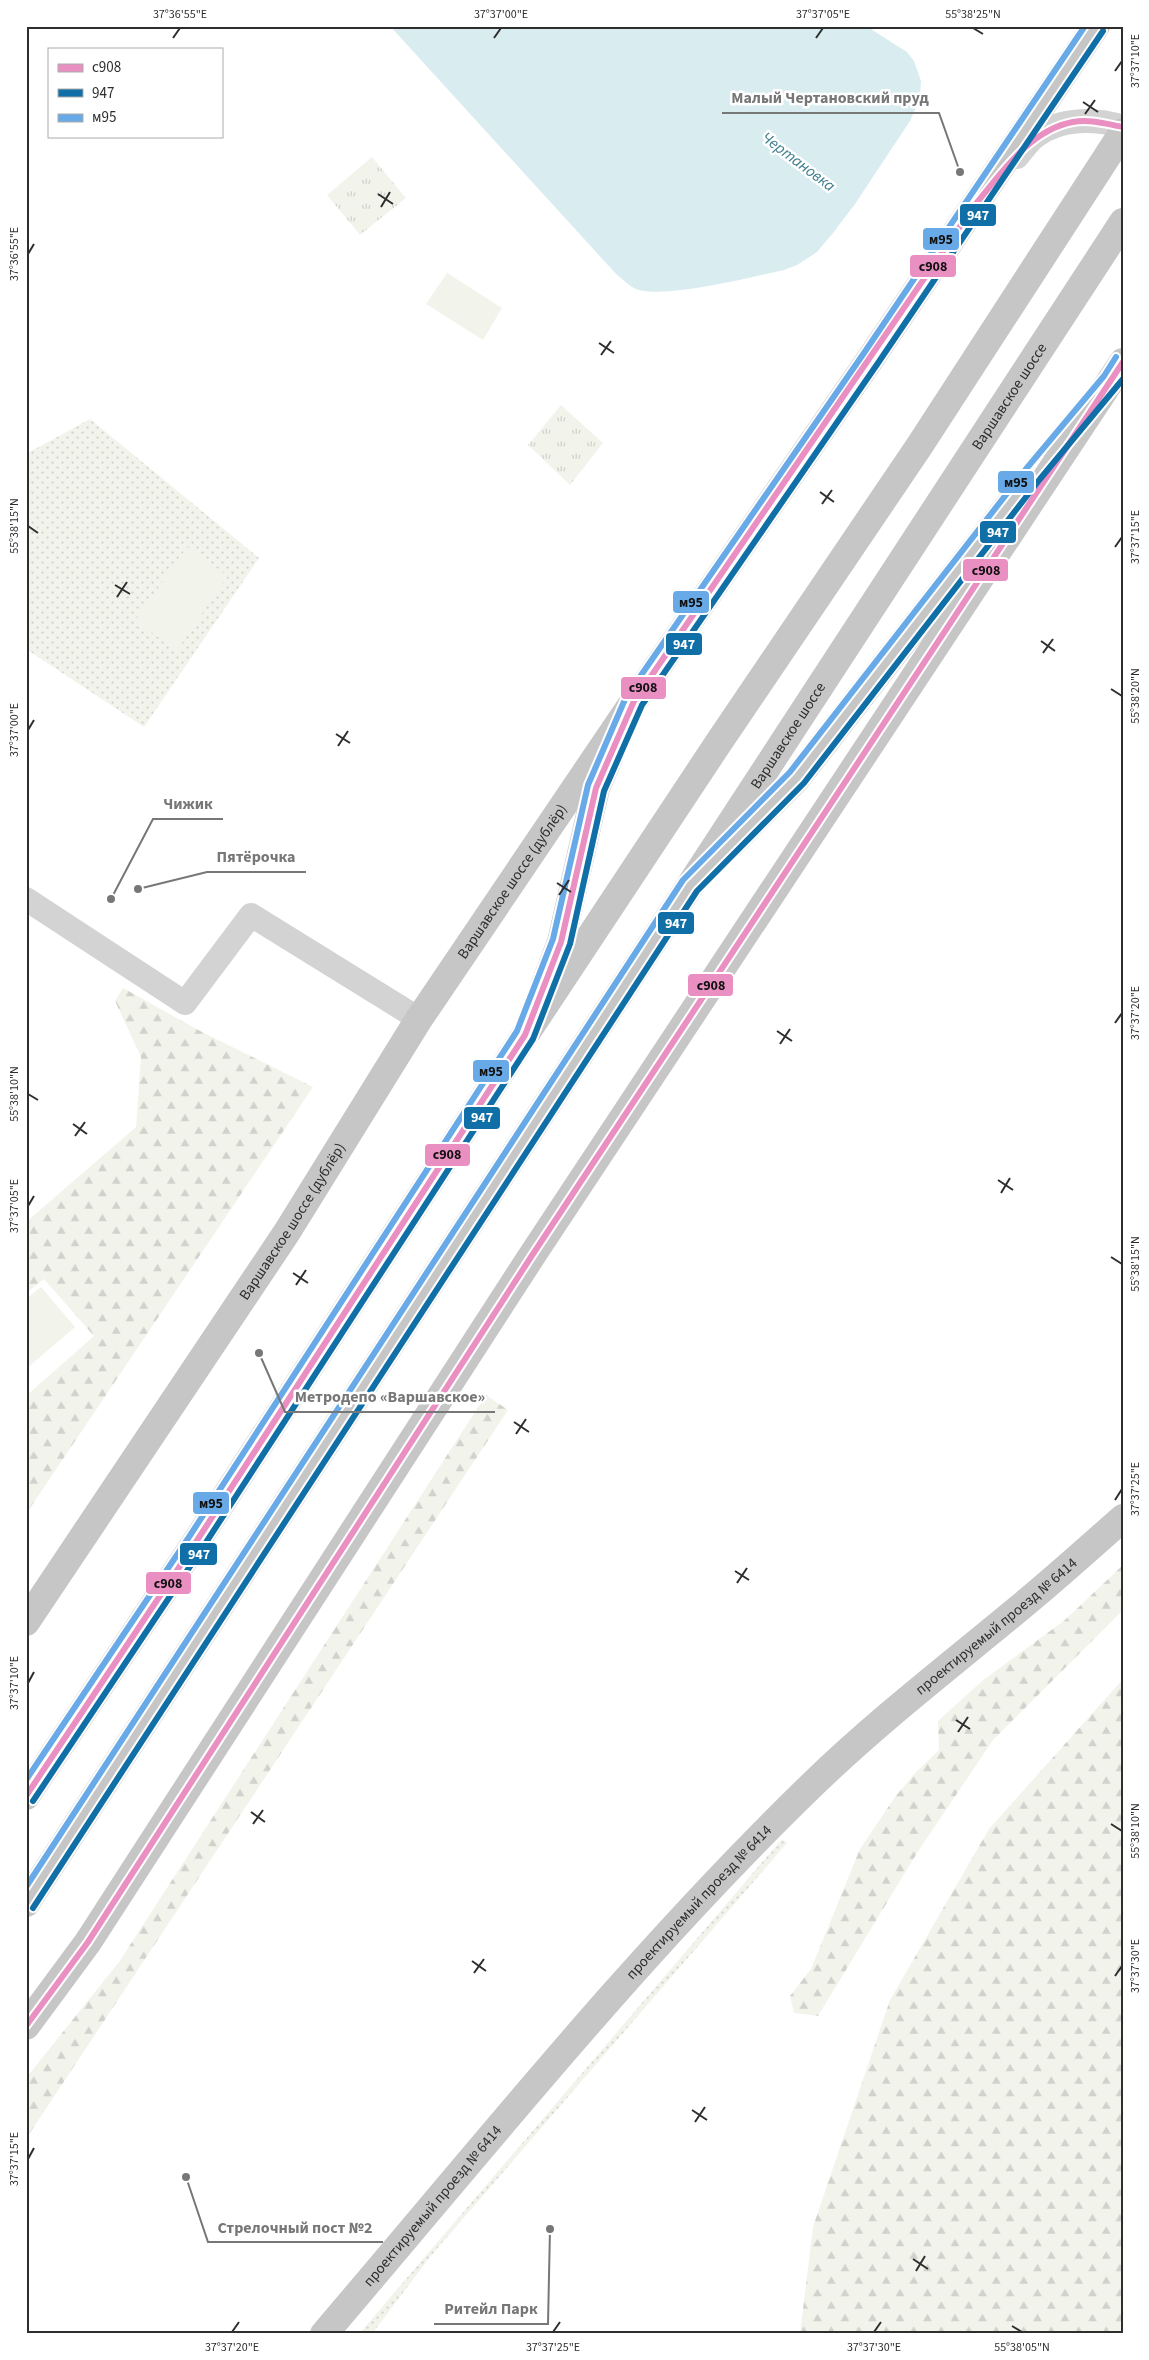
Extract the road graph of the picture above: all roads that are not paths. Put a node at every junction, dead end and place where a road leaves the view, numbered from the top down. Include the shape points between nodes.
1 (1096, 26) edge
2 (1123, 127) edge
3 (1123, 132) edge
4 (974, 206) junction
5 (1123, 222) edge
6 (1117, 371) edge
7 (634, 701) junction
8 (690, 885) junction
9 (26, 899) edge
10 (419, 1019) junction
11 (525, 1035) junction
12 (1123, 1518) edge
13 (26, 1622) edge
14 (26, 1796) edge
15 (26, 1902) edge
16 (26, 2026) edge
17 (324, 2334) edge

1 - 4 main road, Варшавское шоссе (дублёр)
2 - 4 street via 1090,120 1070,122 1035,137
3 - 11 main road via 920,445
4 - 7 main road, Варшавское шоссе (дублёр)
5 - 8 main road, Варшавское шоссе
6 - 8 main road via 796,778
6 - 16 main road via 530,1257 88,1942
7 - 10 main road, Варшавское шоссе (дублёр)
7 - 11 main road via 596,788 561,942
8 - 15 main road, Варшавское шоссе
9 - 10 street via 185,1003 251,915
10 - 13 main road, Варшавское шоссе (дублёр) via 287,1232
11 - 14 main road via 202,1534
12 - 17 main road, проектируемый проезд № 6414 via 1024,1604 910,1696 814,1783 723,1874 568,2048

